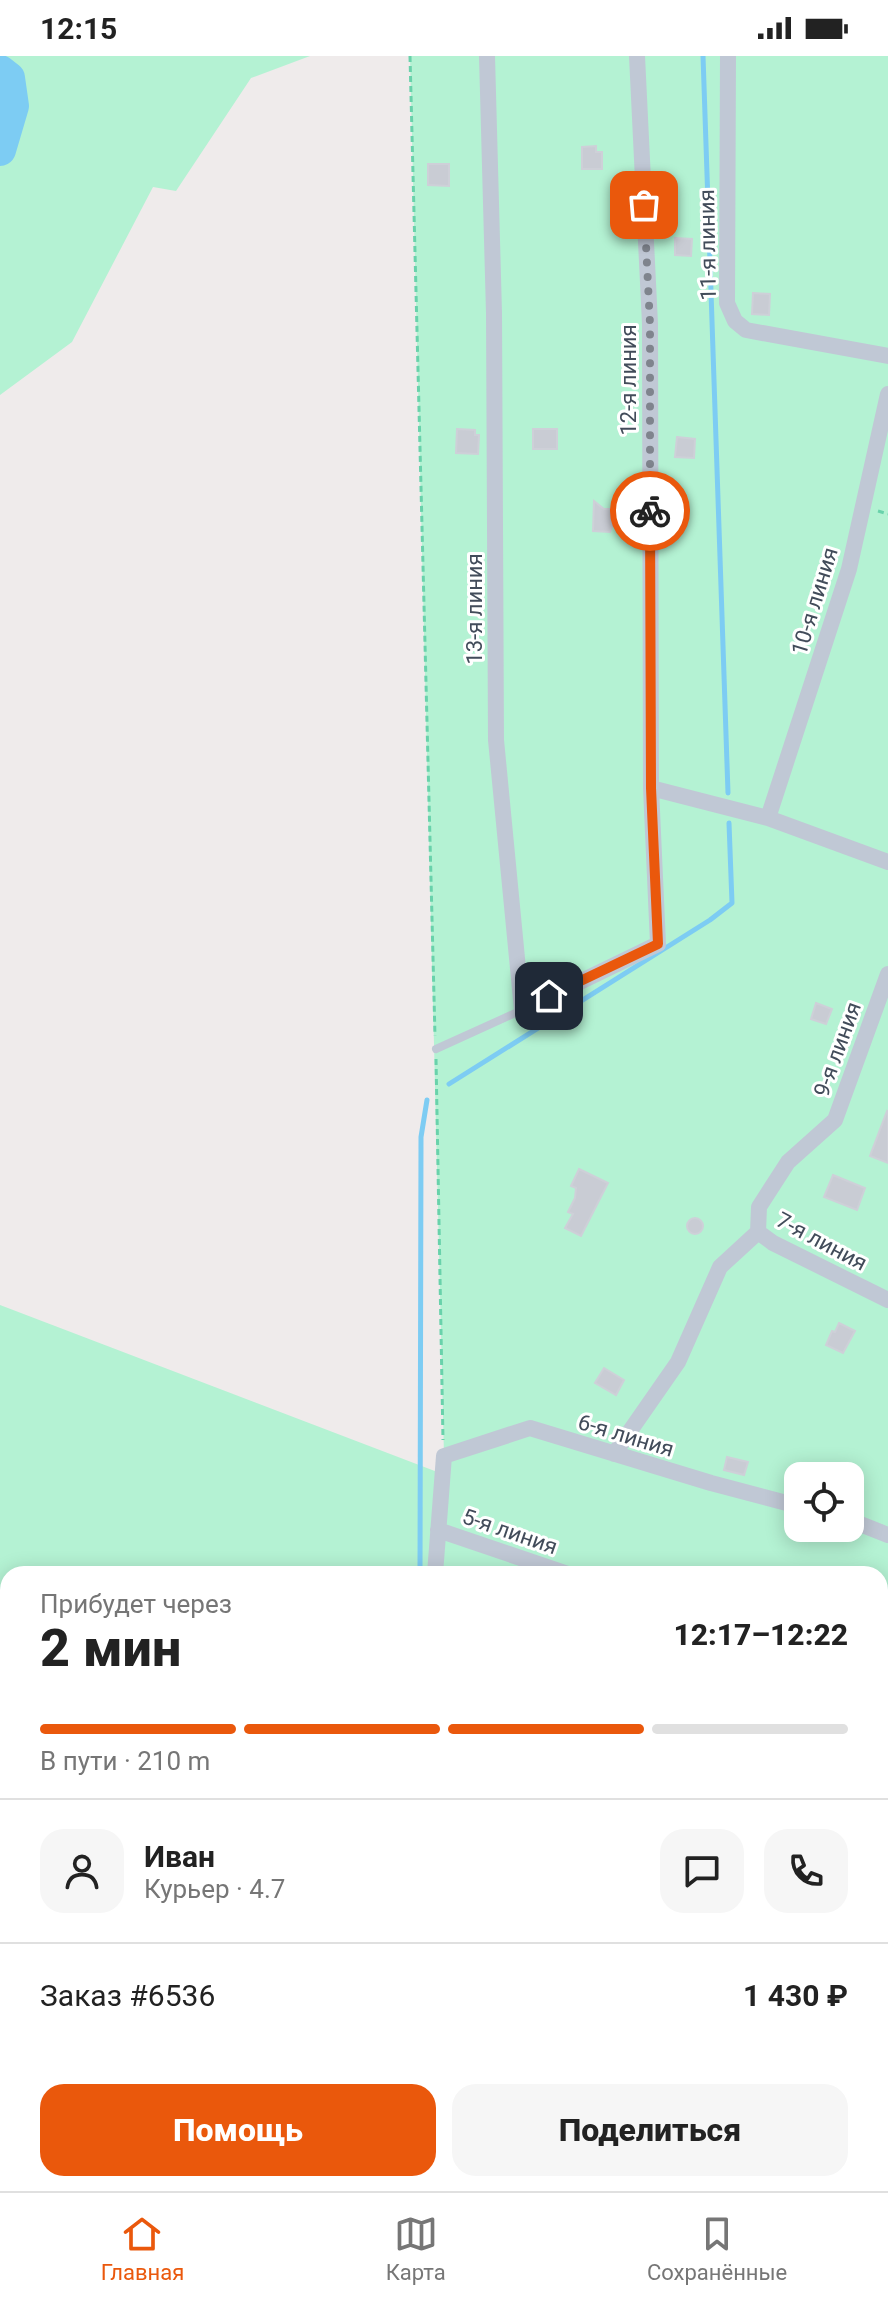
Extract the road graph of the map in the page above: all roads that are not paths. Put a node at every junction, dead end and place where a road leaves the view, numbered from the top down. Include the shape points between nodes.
1 (487, 56) edge
2 (637, 56) edge
3 (728, 56) edge
4 (888, 356) edge
5 (888, 394) edge
6 (651, 788) junction
7 (768, 818) junction
8 (888, 862) edge
9 (888, 974) edge
10 (522, 1010) junction
11 (436, 1049) road end
12 (759, 1207) joint
13 (758, 1232) junction
14 (888, 1300) edge
15 (614, 1454) junction
16 (784, 1502) edge
17 (864, 1526) edge
18 (438, 1530) junction
19 (888, 1535) edge
20 (436, 1566) edge
21 (544, 1566) edge

1 - 10 street, 13-я линия via 496,740
2 - 6 street, 12-я линия via 650,324
3 - 4 street, 11-я линия via 727,303 735,321 746,330
5 - 7 street, 10-я линия via 849,569
6 - 7 street
6 - 10 street, 12-я линия via 658,944
7 - 8 street
9 - 12 street, 9-я линия via 835,1120 788,1162
10 - 11 lane
12 - 13 street, 7-я линия
13 - 14 street, 7-я линия
13 - 15 street via 720,1267 678,1362
15 - 16 street, 6-я линия
15 - 18 street, 6-я линия via 530,1428 444,1456
17 - 19 street
18 - 20 street
18 - 21 street, 5-я линия

